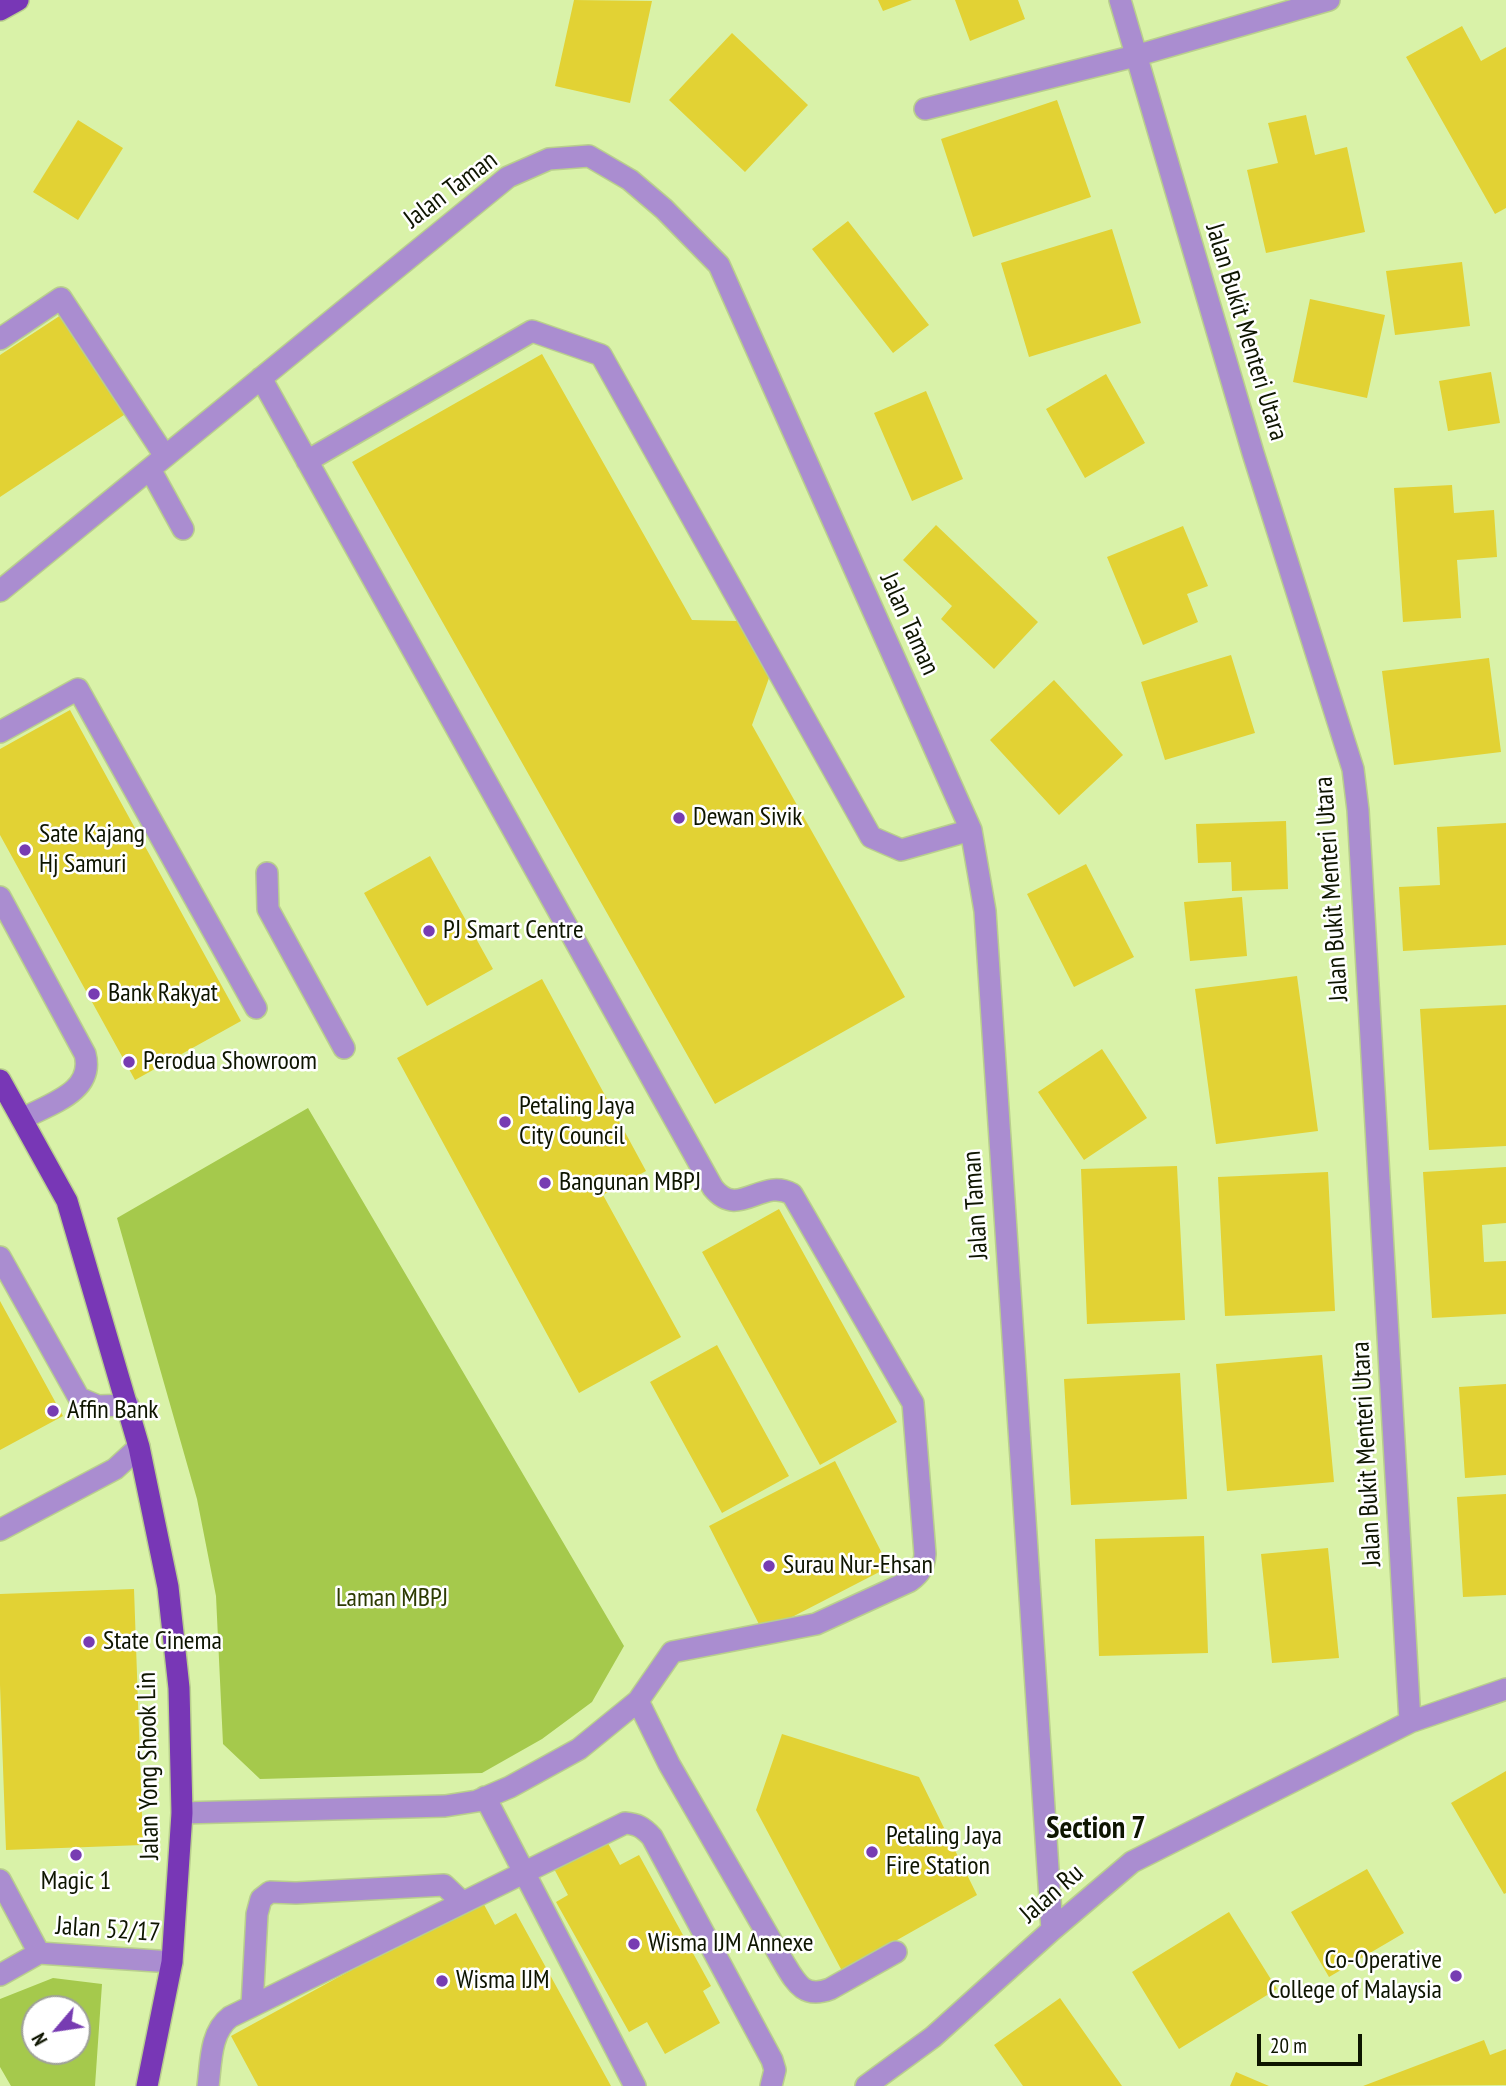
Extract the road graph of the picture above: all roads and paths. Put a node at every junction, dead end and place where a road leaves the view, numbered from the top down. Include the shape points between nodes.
1 (18, 0) edge
2 (1120, 0) edge
3 (1329, 0) edge
4 (0, 10) edge
5 (1136, 56) junction
6 (925, 109) dead end
7 (0, 339) edge
8 (261, 378) junction
9 (307, 461) junction
10 (157, 463) junction
11 (183, 529) dead end
12 (0, 591) edge
13 (0, 732) edge
14 (971, 830) junction
15 (267, 873) dead end
16 (0, 898) edge
17 (256, 1008) dead end
18 (344, 1048) dead end
19 (0, 1080) edge
20 (22, 1119) junction
21 (0, 1257) edge
22 (128, 1405) junction
23 (139, 1447) junction
24 (0, 1530) edge
25 (1506, 1689) edge
26 (638, 1701) junction
27 (1410, 1722) junction
28 (485, 1797) junction
29 (182, 1813) junction
30 (524, 1873) junction
31 (0, 1880) edge
32 (462, 1902) junction
33 (1052, 1930) junction
34 (896, 1952) dead end
35 (40, 1953) junction
36 (172, 1962) junction
37 (0, 1975) edge
38 (253, 2006) junction
39 (148, 2086) edge
40 (208, 2086) edge
41 (635, 2086) edge
42 (771, 2086) edge
43 (866, 2086) edge

1 - 4 main road
2 - 5 street, Jalan Bukit Menteri Utara
3 - 5 street
5 - 6 street
5 - 27 street, Jalan Bukit Menteri Utara via 1253,453 1353,769
7 - 10 street via 61,298
8 - 9 street
8 - 10 street, Jalan Taman
8 - 14 street, Jalan Taman via 508,177 549,159 589,156 630,180 719,265
9 - 14 street via 532,331 601,355 871,837 901,850
9 - 26 street via 713,1188 728,1200 738,1201 774,1188 792,1194 912,1404 925,1554 918,1575 816,1624 672,1652
10 - 11 street
10 - 12 street, Jalan Taman
13 - 17 street via 78,690
14 - 33 street, Jalan Taman via 985,911
15 - 18 street via 268,909
16 - 20 street via 88,1064 87,1075 75,1090
19 - 20 main road, Jalan Yong Shook Lin
20 - 22 main road, Jalan Yong Shook Lin via 67,1201
21 - 22 street via 79,1398 98,1406
22 - 23 main road, Jalan Yong Shook Lin
23 - 24 street via 116,1469
23 - 29 main road, Jalan Yong Shook Lin via 168,1587 179,1688
25 - 27 street, Jalan Ru
26 - 28 street via 579,1749
26 - 34 street via 676,1776 801,1987 820,1993
27 - 33 street, Jalan Ru via 1132,1862
28 - 29 street via 445,1806
28 - 30 street
29 - 36 main road, Jalan Yong Shook Lin
30 - 32 street
30 - 41 street
30 - 42 street via 615,1827 635,1824 645,1828 772,2060
31 - 35 street, Jalan 52/17
32 - 38 street
32 - 38 street via 444,1885 270,1892 261,1899 257,1914
33 - 43 street, Jalan Ru via 933,2038
35 - 36 street, Jalan 52/17
35 - 37 street
36 - 39 main road, Jalan Yong Shook Lin
38 - 40 street via 218,2029

